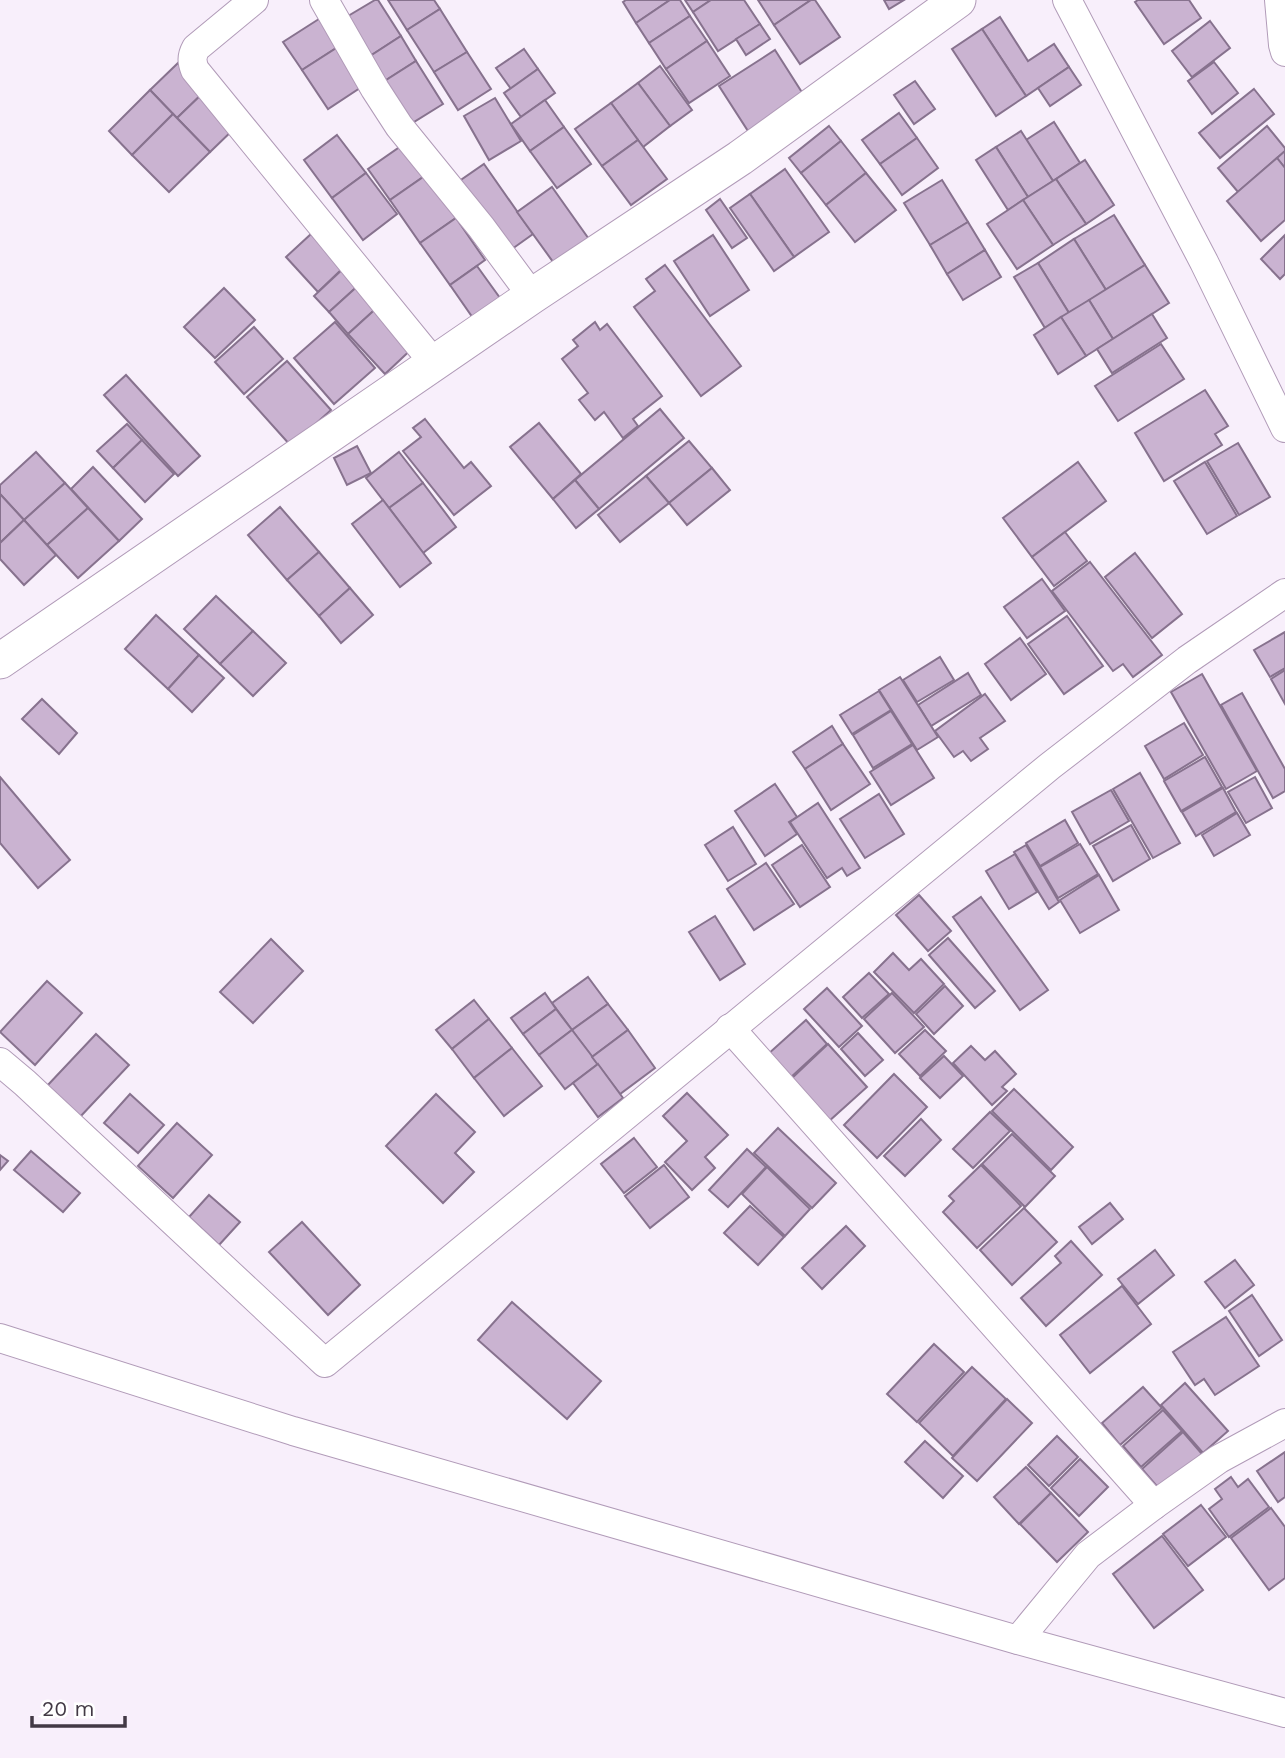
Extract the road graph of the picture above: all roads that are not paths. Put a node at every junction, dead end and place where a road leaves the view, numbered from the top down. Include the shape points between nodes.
1 (254, 0) edge
2 (324, 0) edge
3 (958, 0) edge
4 (1067, 0) edge
5 (1279, 0) edge
6 (1285, 52) edge
7 (532, 296) junction
8 (434, 363) junction
9 (1285, 428) edge
10 (1285, 593) edge
11 (0, 661) edge
12 (730, 1028) junction
13 (0, 1062) edge
14 (0, 1338) edge
15 (1285, 1423) edge
16 (1154, 1505) junction
17 (1018, 1640) junction
18 (1285, 1713) edge

1 - 8 street via 195,48 195,70
2 - 7 street via 399,126
3 - 7 street via 740,158
4 - 9 street
5 - 6 street
7 - 8 street
8 - 11 street
10 - 12 street via 1187,660 1050,766
12 - 13 street via 325,1363
12 - 16 street
14 - 17 street via 293,1431
15 - 16 street via 1219,1459
16 - 17 street via 1088,1555
17 - 18 street

